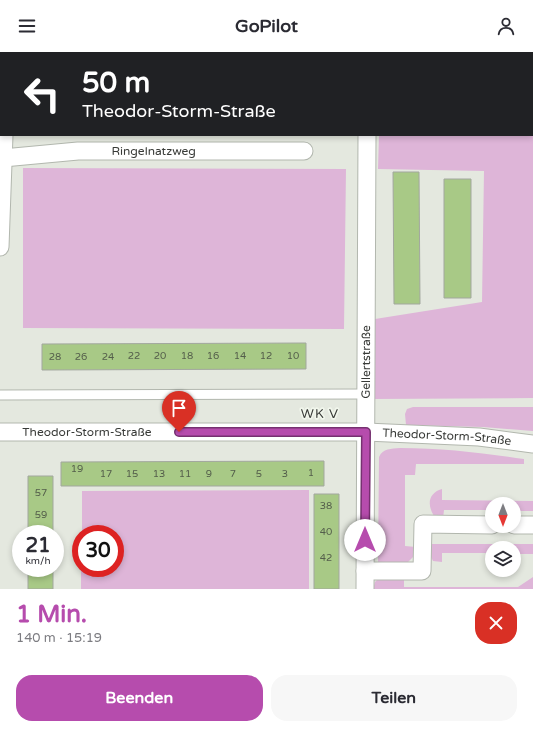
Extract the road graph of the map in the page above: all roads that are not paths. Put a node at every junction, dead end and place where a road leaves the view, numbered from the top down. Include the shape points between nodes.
1 (4, 136) edge
2 (368, 136) edge
3 (304, 150) dead end
4 (4, 158) junction
5 (0, 247) edge
6 (366, 394) junction
7 (0, 395) edge
8 (0, 432) edge
9 (366, 432) junction
10 (533, 444) edge
11 (485, 525) edge
12 (521, 525) edge
13 (533, 525) edge
14 (365, 571) junction
15 (365, 589) edge

1 - 4 street
2 - 6 street, Gellertstraße
3 - 4 street, Ringelnatzweg via 78,151
4 - 5 street
6 - 7 lane
6 - 9 street, Gellertstraße
8 - 9 street, Theodor-Storm-Straße
9 - 10 street, Theodor-Storm-Straße via 480,437
9 - 14 street, Gellertstraße
11 - 14 street via 423,524 422,571
12 - 13 street
14 - 15 street, Gellertstraße

